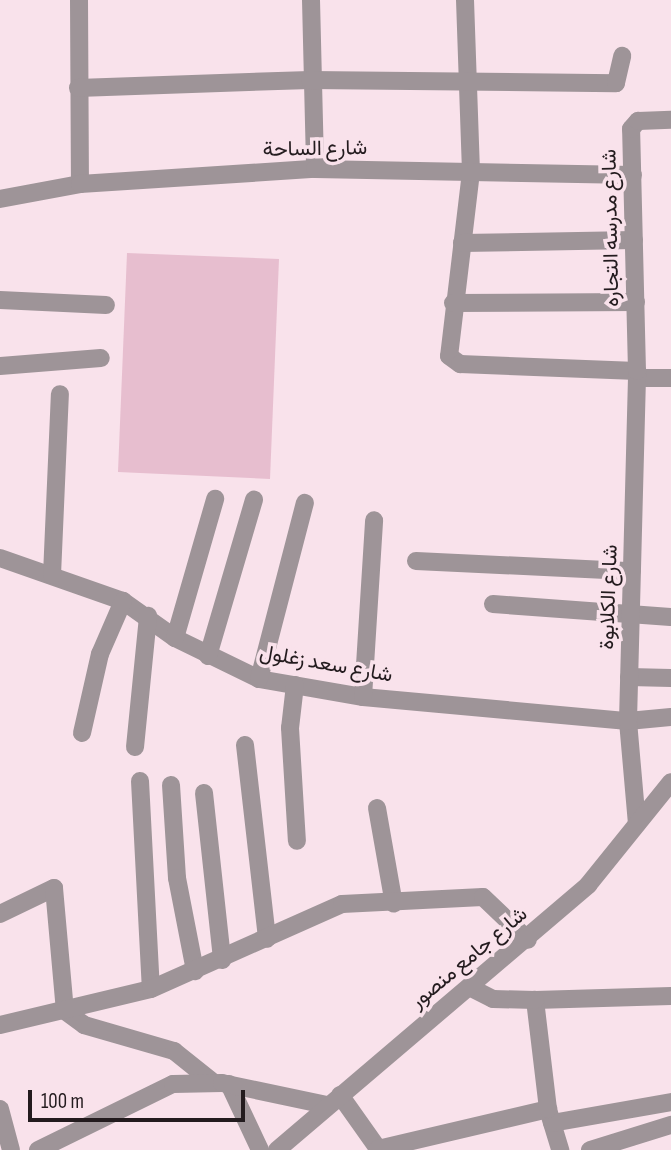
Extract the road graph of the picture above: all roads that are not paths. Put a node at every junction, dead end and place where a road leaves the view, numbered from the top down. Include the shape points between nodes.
1 (81, 0) edge
2 (311, 0) edge
3 (465, 0) edge
4 (622, 56) dead end
5 (310, 80) junction
6 (470, 81) junction
7 (78, 88) junction
8 (671, 120) edge
9 (315, 169) junction
10 (471, 172) junction
11 (633, 175) junction
12 (80, 184) junction
13 (0, 199) edge
14 (634, 240) junction
15 (462, 243) junction
16 (0, 300) edge
17 (636, 302) junction
18 (453, 303) junction
19 (106, 305) dead end
20 (101, 358) dead end
21 (0, 366) edge
22 (637, 374) junction
23 (671, 378) edge
24 (60, 394) dead end
25 (215, 499) dead end
26 (254, 500) dead end
27 (305, 503) dead end
28 (374, 520) dead end
29 (0, 558) edge
30 (416, 561) dead end
31 (632, 571) junction
32 (51, 575) junction
33 (123, 601) junction
34 (492, 604) dead end
35 (631, 614) junction
36 (148, 616) junction
37 (671, 617) edge
38 (175, 638) junction
39 (208, 656) junction
40 (629, 677) junction
41 (671, 678) edge
42 (259, 679) junction
43 (295, 685) junction
44 (363, 697) junction
45 (671, 717) edge
46 (628, 721) junction
47 (82, 733) dead end
48 (245, 745) dead end
49 (135, 747) dead end
50 (140, 781) dead end
51 (671, 782) edge
52 (170, 785) dead end
53 (204, 793) dead end
54 (377, 808) dead end
55 (637, 824) junction
56 (297, 841) dead end
57 (394, 904) junction
58 (0, 914) edge
59 (267, 939) junction
60 (528, 940) junction
61 (222, 960) junction
62 (195, 971) junction
63 (471, 988) junction
64 (151, 989) junction
65 (671, 996) edge
66 (536, 1000) junction
67 (65, 1012) junction
68 (0, 1024) edge
69 (221, 1083) junction
70 (333, 1100) junction
71 (671, 1102) edge
72 (0, 1109) edge
73 (550, 1116) junction
74 (671, 1125) edge
75 (379, 1149) edge
76 (11, 1150) edge
77 (38, 1150) edge
78 (260, 1150) edge
79 (277, 1150) edge
80 (559, 1150) edge
81 (590, 1150) edge

1 - 7 street
2 - 5 street
3 - 6 street
4 - 6 street via 616,83
5 - 6 street
5 - 7 street
5 - 9 street
6 - 10 street
7 - 12 street
8 - 11 street, شارع مدرسه التجاره via 633,126
9 - 10 street, شارع الساحة
9 - 12 street, شارع الساحة
10 - 11 street, شارع الساحة
10 - 15 street
11 - 14 street, شارع مدرسه التجاره
12 - 13 street, شارع الساحة
14 - 15 street
14 - 17 street, شارع مدرسه التجاره
15 - 18 street
16 - 19 street
17 - 18 street
17 - 22 street, شارع مدرسه التجاره
18 - 22 street via 447,350 460,364
20 - 21 street
22 - 23 street
22 - 31 street, شارع الكلابوة
24 - 32 street
25 - 38 street
26 - 39 street
27 - 42 street
28 - 44 street
29 - 32 street, شارع سعد زغلول
30 - 31 street
31 - 35 street, شارع الكلابوة
32 - 33 street, شارع سعد زغلول
33 - 36 street, شارع سعد زغلول
33 - 47 street via 100,654
34 - 35 street
35 - 37 street
35 - 40 street, شارع الكلابوة
36 - 38 street, شارع سعد زغلول
36 - 49 street
38 - 39 street, شارع سعد زغلول
39 - 42 street, شارع سعد زغلول
40 - 41 street
40 - 46 street, شارع الكلابوة
42 - 43 street, شارع سعد زغلول
43 - 44 street, شارع سعد زغلول
43 - 56 street via 290,767
44 - 46 street, شارع سعد زغلول
45 - 46 street, شارع سعد زغلول
46 - 55 street, شارع الكلابوة
48 - 59 street
50 - 64 street
51 - 55 street, شارع جامع منصور
52 - 62 street via 177,878
53 - 61 street
54 - 57 street
55 - 60 street, شارع جامع منصور via 588,885
57 - 59 street via 342,904
57 - 60 street via 484,897
58 - 67 street via 50,887 56,891
59 - 61 street
60 - 63 street, شارع جامع منصور
61 - 62 street
62 - 64 street
63 - 66 street via 494,999
63 - 70 street, شارع جامع منصور
64 - 67 street
65 - 66 street
66 - 73 street
67 - 68 street
67 - 69 street via 83,1025 174,1051
69 - 70 street
69 - 77 street via 155,1090
69 - 78 street
70 - 75 street
70 - 79 street, شارع جامع منصور
71 - 73 street
72 - 76 street
73 - 75 street
73 - 80 street
74 - 81 street

